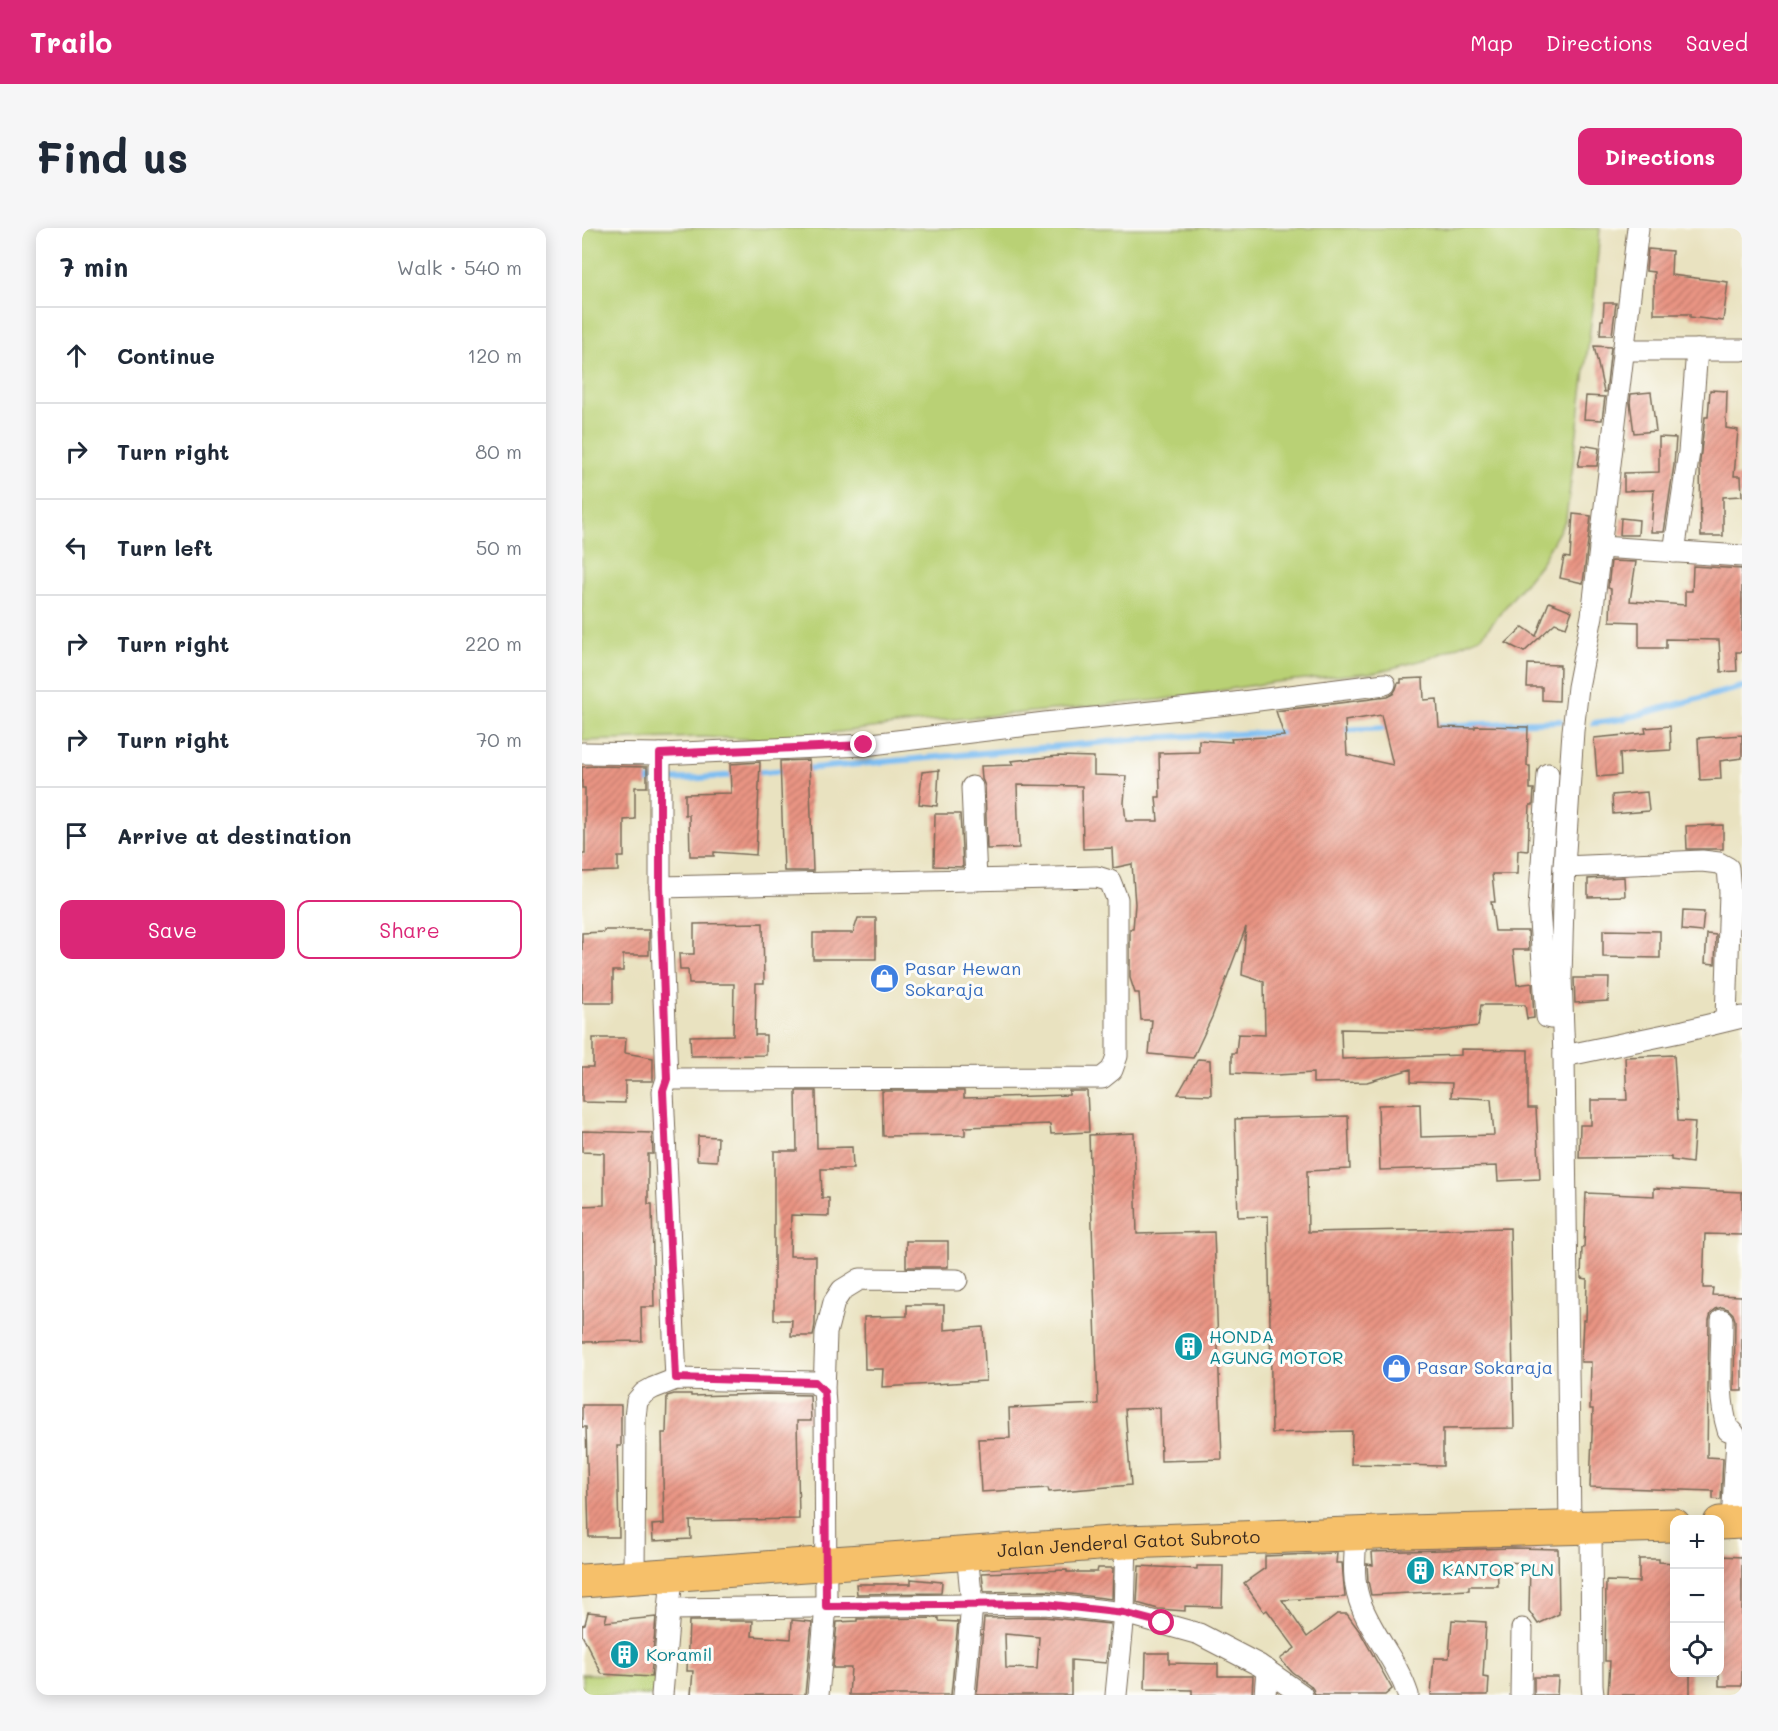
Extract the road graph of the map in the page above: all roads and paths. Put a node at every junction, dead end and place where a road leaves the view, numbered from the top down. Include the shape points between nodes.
1 (1638, 228) edge
2 (1623, 350) junction
3 (1697, 350) junction
4 (1742, 350) edge
5 (1600, 547) junction
6 (1674, 552) junction
7 (1742, 556) edge
8 (1385, 684) dead end
9 (582, 753) edge
10 (661, 763) junction
11 (1548, 774) dead end
12 (972, 787) dead end
13 (1564, 867) junction
14 (976, 880) junction
15 (660, 887) junction
16 (1562, 1018) junction
17 (1734, 1019) edge
18 (1564, 1056) junction
19 (667, 1079) junction
20 (957, 1280) dead end
21 (1722, 1320) dead end
22 (676, 1378) junction
23 (824, 1391) junction
24 (1731, 1522) edge
25 (1670, 1525) edge
26 (1581, 1528) junction
27 (1356, 1534) junction
28 (1126, 1542) junction
29 (967, 1553) junction
30 (826, 1564) junction
31 (672, 1575) junction
32 (634, 1578) junction
33 (582, 1581) edge
34 (972, 1604) junction
35 (826, 1606) junction
36 (669, 1610) junction
37 (1124, 1613) junction
38 (1522, 1629) dead end
39 (1267, 1670) junction
40 (662, 1695) edge
41 (818, 1695) edge
42 (964, 1695) edge
43 (1116, 1695) edge
44 (1265, 1695) edge
45 (1302, 1695) edge
46 (1408, 1695) edge
47 (1521, 1695) edge
48 (1593, 1695) edge

1 - 2 street
2 - 3 street
2 - 5 street
3 - 4 street
3 - 6 street via 1689,452
5 - 6 street
5 - 13 street via 1578,687
6 - 7 street
8 - 10 street via 864,745
9 - 10 street
10 - 15 street
11 - 16 street via 1539,908 1547,1017
12 - 14 street
13 - 16 street
13 - 17 street via 1702,861 1728,868
14 - 15 street
14 - 19 street via 1097,877 1110,881 1117,899 1117,1056 1112,1070 1102,1078
15 - 19 street
16 - 18 street
17 - 18 street
18 - 26 street
19 - 22 street via 663,1091
20 - 23 street via 860,1279 842,1290 834,1302 826,1333
21 - 24 street via 1724,1419 1737,1438
22 - 23 street via 815,1382
22 - 32 street via 644,1393 637,1401
23 - 30 street
25 - 26 highway, Jalan Jenderal Gatot Subroto
26 - 27 highway, Jalan Jenderal Gatot Subroto
26 - 48 street
27 - 28 highway, Jalan Jenderal Gatot Subroto
27 - 46 street via 1354,1566 1359,1600
28 - 29 highway, Jalan Jenderal Gatot Subroto
28 - 37 street
29 - 30 highway, Jalan Jenderal Gatot Subroto
29 - 34 street
30 - 31 highway, Jalan Jenderal Gatot Subroto
30 - 35 street
31 - 32 highway, Jalan Jenderal Gatot Subroto
31 - 36 street
32 - 33 highway, Jalan Jenderal Gatot Subroto
34 - 35 street
34 - 37 street via 1045,1604
34 - 42 street
35 - 36 street
35 - 41 street
36 - 40 street
37 - 39 street via 1199,1634
37 - 43 street
38 - 47 street
39 - 44 street
39 - 45 street

